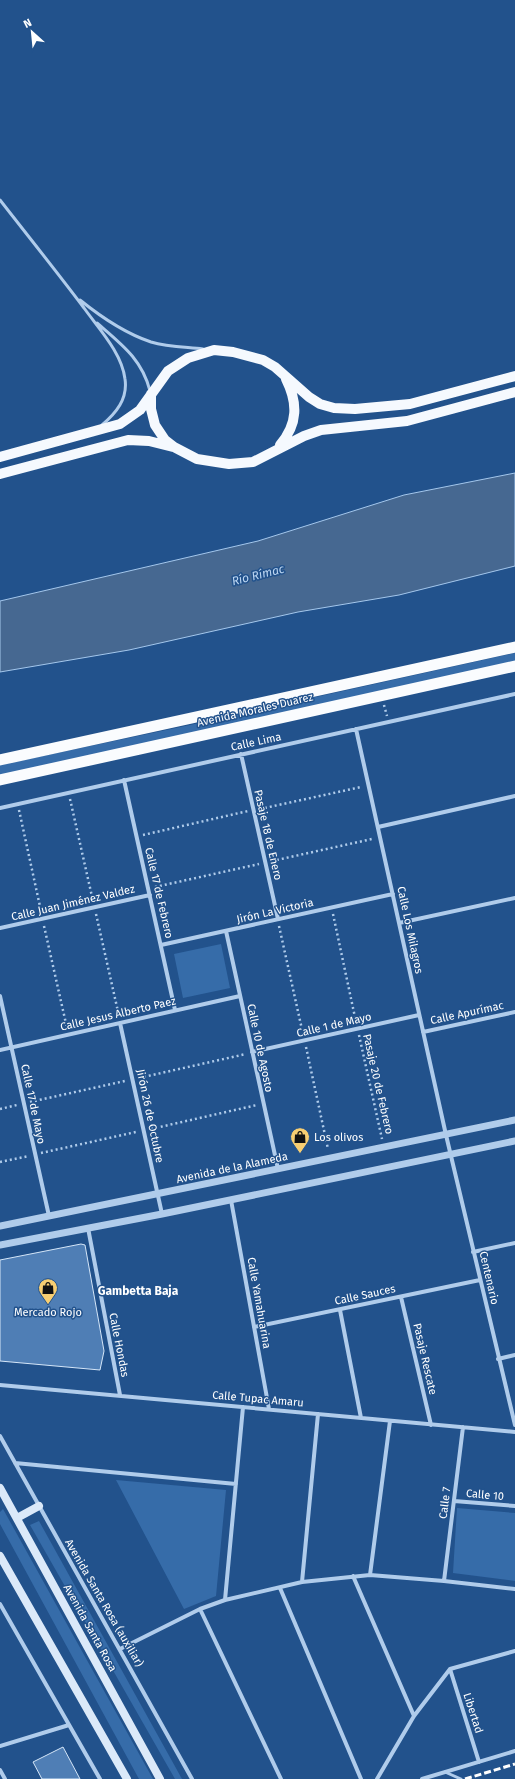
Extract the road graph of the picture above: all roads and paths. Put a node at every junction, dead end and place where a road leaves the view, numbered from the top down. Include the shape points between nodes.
1 (0, 200) edge
2 (77, 297) junction
3 (92, 318) junction
4 (214, 350) junction
5 (284, 376) junction
6 (515, 376) edge
7 (515, 392) edge
8 (151, 394) junction
9 (98, 429) junction
10 (174, 447) junction
11 (278, 448) junction
12 (0, 457) edge
13 (0, 474) edge
14 (515, 647) edge
15 (515, 666) edge
16 (515, 694) edge
17 (382, 695) junction
18 (388, 722) junction
19 (356, 729) junction
20 (241, 754) junction
21 (0, 760) edge
22 (0, 780) edge
23 (124, 780) junction
24 (515, 796) edge
25 (0, 808) edge
26 (378, 827) junction
27 (393, 894) junction
28 (150, 895) junction
29 (515, 898) edge
30 (331, 907) junction
31 (278, 919) junction
32 (399, 923) junction
33 (0, 928) edge
34 (226, 931) junction
35 (161, 946) junction
36 (0, 996) edge
37 (240, 996) junction
38 (175, 1010) junction
39 (515, 1012) edge
40 (419, 1015) junction
41 (120, 1023) junction
42 (358, 1029) junction
43 (423, 1032) junction
44 (11, 1047) junction
45 (0, 1050) edge
46 (252, 1052) junction
47 (264, 1104) junction
48 (515, 1120) edge
49 (144, 1130) junction
50 (446, 1136) junction
51 (515, 1141) edge
52 (384, 1148) junction
53 (35, 1154) junction
54 (451, 1155) junction
55 (0, 1162) edge
56 (278, 1169) junction
57 (158, 1194) junction
58 (231, 1200) junction
59 (162, 1214) junction
60 (49, 1216) junction
61 (0, 1226) edge
62 (88, 1228) junction
63 (515, 1243) edge
64 (0, 1245) edge
65 (473, 1252) junction
66 (480, 1280) junction
67 (401, 1297) junction
68 (340, 1310) junction
69 (254, 1327) junction
70 (515, 1355) edge
71 (498, 1359) junction
72 (0, 1385) edge
73 (120, 1395) junction
74 (243, 1407) junction
75 (269, 1409) junction
76 (318, 1414) junction
77 (361, 1418) junction
78 (390, 1421) junction
79 (431, 1424) junction
80 (515, 1425) edge
81 (463, 1428) junction
82 (515, 1432) edge
83 (0, 1436) edge
84 (15, 1463) junction
85 (236, 1484) junction
86 (0, 1488) edge
87 (454, 1501) junction
88 (39, 1506) junction
89 (515, 1506) edge
90 (17, 1518) junction
91 (0, 1556) edge
92 (370, 1575) junction
93 (354, 1576) junction
94 (444, 1580) junction
95 (302, 1582) junction
96 (280, 1588) junction
97 (515, 1589) edge
98 (225, 1600) junction
99 (0, 1604) edge
100 (200, 1609) junction
101 (120, 1649) junction
102 (515, 1651) edge
103 (450, 1669) junction
104 (414, 1716) junction
105 (69, 1725) junction
106 (0, 1746) edge
107 (515, 1751) edge
108 (479, 1762) junction
109 (0, 1770) edge
110 (446, 1772) junction
111 (5, 1779) edge
112 (100, 1779) edge
113 (127, 1779) edge
114 (160, 1779) edge
115 (192, 1779) edge
116 (280, 1779) edge
117 (361, 1779) edge
118 (378, 1779) edge
119 (422, 1779) edge
120 (461, 1779) edge

1 - 2 lane
2 - 3 lane
2 - 4 lane via 123,330 151,342
3 - 8 lane via 133,355 147,378
3 - 9 lane via 124,368 126,380 117,412
4 - 5 main road via 262,360
4 - 8 main road via 179,363 168,371
5 - 6 main road via 320,404 355,409 410,404
5 - 11 main road via 295,401 296,411 290,433
7 - 11 main road via 407,421 321,430
8 - 9 main road via 140,410 120,424
8 - 10 main road via 155,424 165,440
9 - 12 main road
10 - 11 main road via 197,459 229,464 253,462
10 - 13 main road via 149,441 128,440
14 - 21 highway, Avenida Morales Duarez
15 - 17 highway, Avenida Morales Duarez
16 - 18 street, Calle Lima
17 - 18 path
17 - 22 highway, Avenida Morales Duarez
18 - 19 street, Calle Lima
19 - 20 street, Calle Lima
19 - 26 street, Calle Los Milagros
20 - 23 street, Calle Lima
20 - 31 street, Pasaje 18 de Enero
23 - 25 street, Calle Lima
23 - 28 street, Calle 17 de Febrero
24 - 26 street
26 - 27 street, Calle Los Milagros
27 - 30 street, Jirón La Victoria
27 - 32 street, Calle Los Milagros
28 - 33 street, Calle Juan Jiménez Valdez
28 - 35 street, Calle 17 de Febrero
29 - 32 street
30 - 31 street, Jirón La Victoria
30 - 42 path, Pasaje 20 de Febrero
31 - 34 street, Jirón La Victoria
32 - 40 street, Calle Los Milagros
34 - 35 street, Jirón La Victoria
34 - 37 street, Calle 10 de Agosto
35 - 38 street, Calle 17 de Febrero
36 - 44 street, Calle 17 de Mayo
37 - 38 street, Calle Jesus Alberto Paez
37 - 46 street, Calle 10 de Agosto
38 - 41 street, Calle Jesus Alberto Paez
39 - 43 street, Calle Apurímac
40 - 42 street, Calle 1 de Mayo
40 - 43 street, Calle Los Milagros
41 - 44 street, Calle Jesus Alberto Paez
41 - 49 street, Jirón 26 de Octubre
42 - 46 street, Calle 1 de Mayo
42 - 52 path, Pasaje 20 de Febrero
43 - 50 street, Calle Los Milagros
44 - 45 street, Calle Jesus Alberto Paez
44 - 53 street, Calle 17 de Mayo
46 - 47 street, Calle 10 de Agosto
47 - 49 path
47 - 56 street, Calle 10 de Agosto
48 - 50 street, Avenida de la Alameda
49 - 53 path
49 - 57 street, Jirón 26 de Octubre
50 - 52 street, Avenida de la Alameda
50 - 54 street, Centenario
51 - 54 street
52 - 56 street, Avenida de la Alameda
53 - 55 path
53 - 60 street, Calle 17 de Mayo
54 - 58 street
54 - 65 street, Centenario
56 - 57 street, Avenida de la Alameda
57 - 59 street, Jirón 26 de Octubre
57 - 60 street, Avenida de la Alameda
58 - 59 street
58 - 69 street, Calle Yamahuarina
59 - 62 street
60 - 61 street, Avenida de la Alameda
62 - 64 street
62 - 73 street, Calle Hondas
63 - 65 street
65 - 66 street, Centenario
66 - 67 street, Calle Sauces
66 - 71 street, Centenario
67 - 68 street, Calle Sauces
67 - 79 street, Pasaje Rescate
68 - 69 street, Calle Sauces
68 - 77 street
69 - 75 street, Calle Yamahuarina
70 - 71 street
71 - 80 street, Centenario
72 - 73 street, Calle Tupac Amaru
73 - 74 street, Calle Tupac Amaru
74 - 75 street, Calle Tupac Amaru
74 - 85 street
75 - 76 street, Calle Tupac Amaru
76 - 77 street, Calle Tupac Amaru
76 - 95 street
77 - 78 street, Calle Tupac Amaru
78 - 79 street, Calle Tupac Amaru
78 - 92 street
79 - 81 street, Calle Tupac Amaru
81 - 82 street, Calle Tupac Amaru
81 - 87 street, Calle 7
83 - 84 street, Avenida Santa Rosa (auxiliar)
84 - 85 street
84 - 88 street, Avenida Santa Rosa (auxiliar)
85 - 98 street
86 - 90 main road, Avenida Santa Rosa
87 - 89 street, Calle 10
87 - 94 street, Calle 7
88 - 90 main road
88 - 101 street, Avenida Santa Rosa (auxiliar)
90 - 114 main road, Avenida Santa Rosa
91 - 113 main road
92 - 93 street
92 - 94 street
93 - 95 street
93 - 104 street
94 - 97 street
95 - 96 street
96 - 98 street
96 - 117 street
98 - 100 street
99 - 105 street
100 - 101 street
100 - 116 street
101 - 115 street, Avenida Santa Rosa (auxiliar)
102 - 103 street
103 - 104 street
103 - 108 street, Libertad
104 - 118 street
105 - 106 street
105 - 112 street
107 - 108 street
108 - 110 street
109 - 111 street
110 - 119 street
110 - 120 lane

